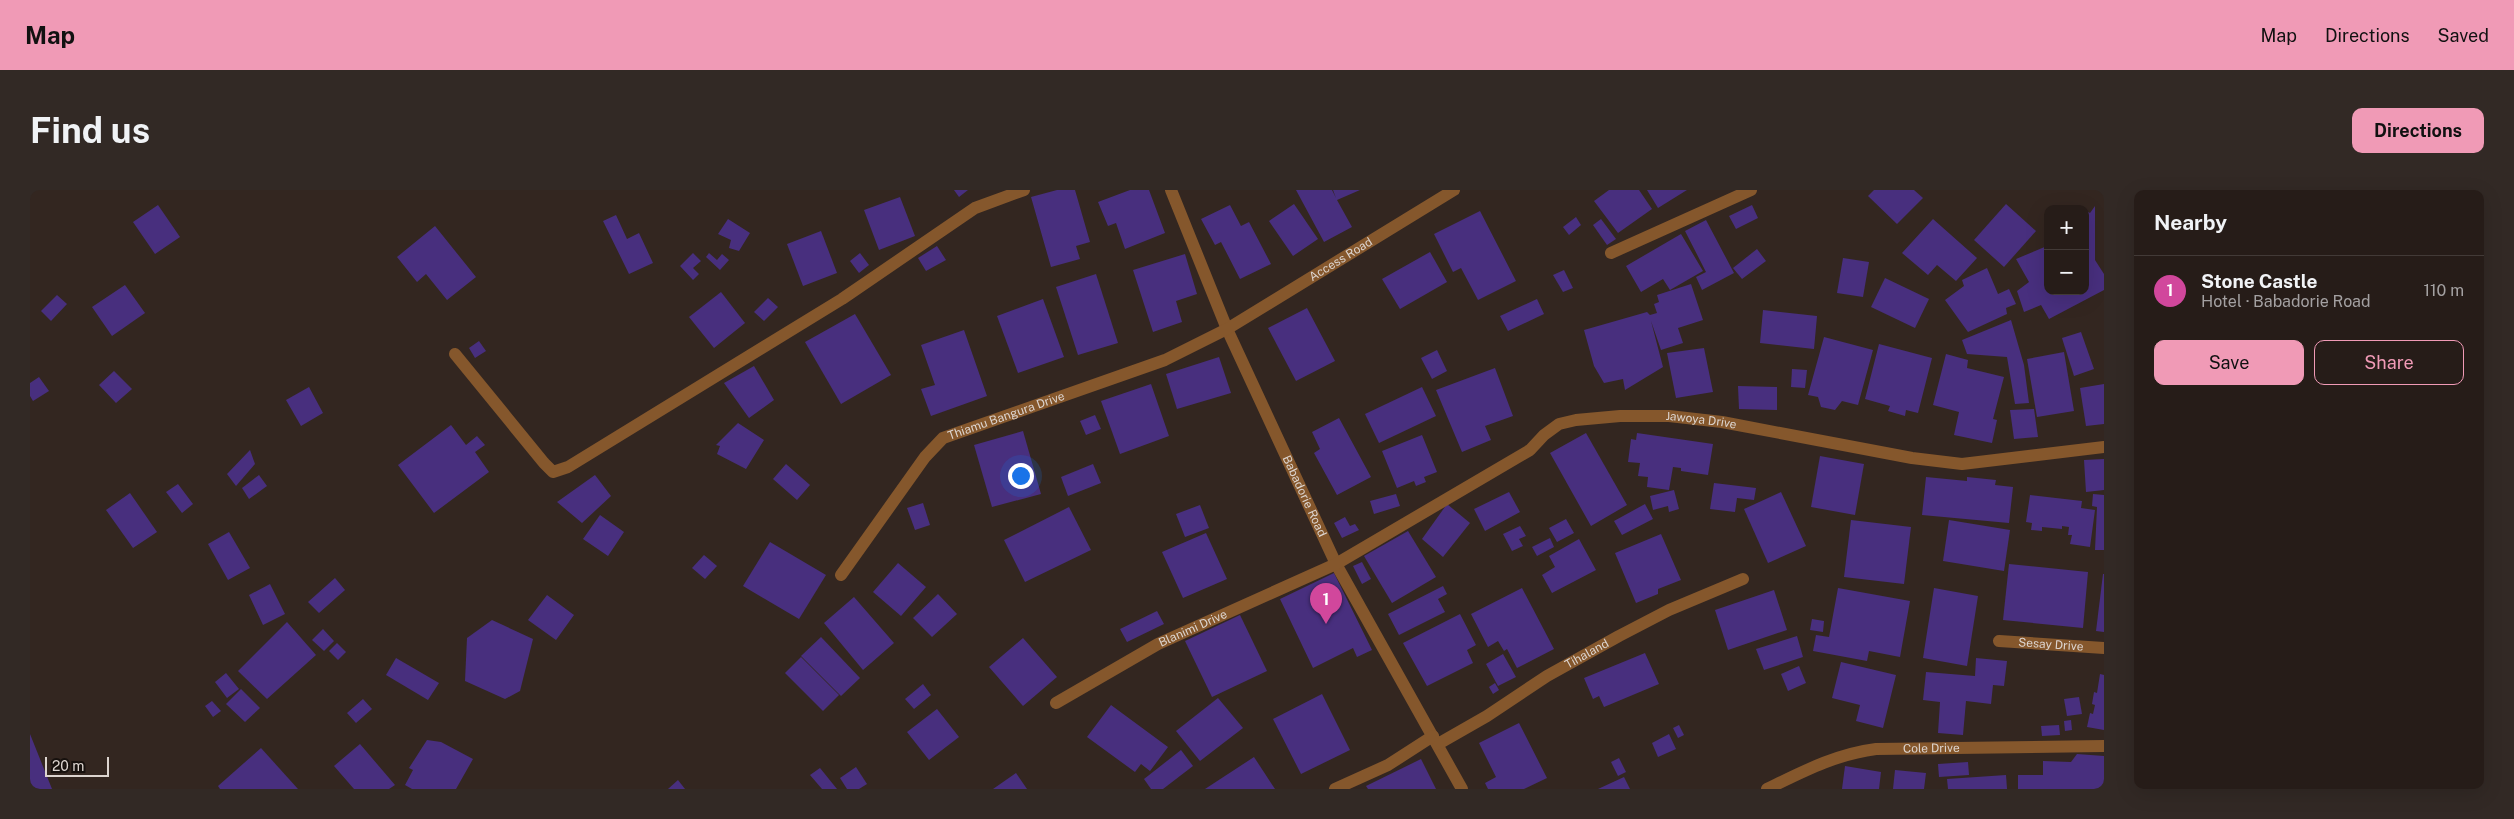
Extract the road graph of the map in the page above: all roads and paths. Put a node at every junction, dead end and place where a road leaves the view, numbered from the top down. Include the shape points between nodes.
1 (1024, 190) edge
2 (1171, 190) edge
3 (1454, 190) edge
4 (1751, 190) edge
5 (1611, 253) dead end
6 (1227, 329) junction
7 (455, 354) dead end
8 (2104, 447) edge
9 (1336, 564) junction
10 (841, 575) dead end
11 (1743, 579) dead end
12 (1999, 641) dead end
13 (2104, 648) edge
14 (1056, 703) dead end
15 (1436, 740) junction
16 (2104, 746) edge
17 (1335, 789) edge
18 (1462, 789) edge
19 (1767, 789) edge

1 - 7 street via 975,208 842,299 568,467 554,472 544,464
2 - 6 street, Babadorie Road
3 - 6 street, Access Road
4 - 5 street
6 - 9 street, Babadorie Road
6 - 10 street, Thiamu Bangura Drive via 1166,360 944,438 926,457
8 - 9 street, Jawoya Drive via 1962,464 1912,458 1722,422 1669,416 1576,420 1559,424 1530,450
9 - 14 street, Blanimi Drive via 1158,644
9 - 15 street, Babadorie Road
11 - 15 street, Tihaland via 1669,610 1547,676 1487,716
12 - 13 street, Sesay Drive
15 - 17 street, Tihaland
15 - 18 street, Babadorie Road
16 - 19 street, Cole Drive via 1868,750 1835,757

